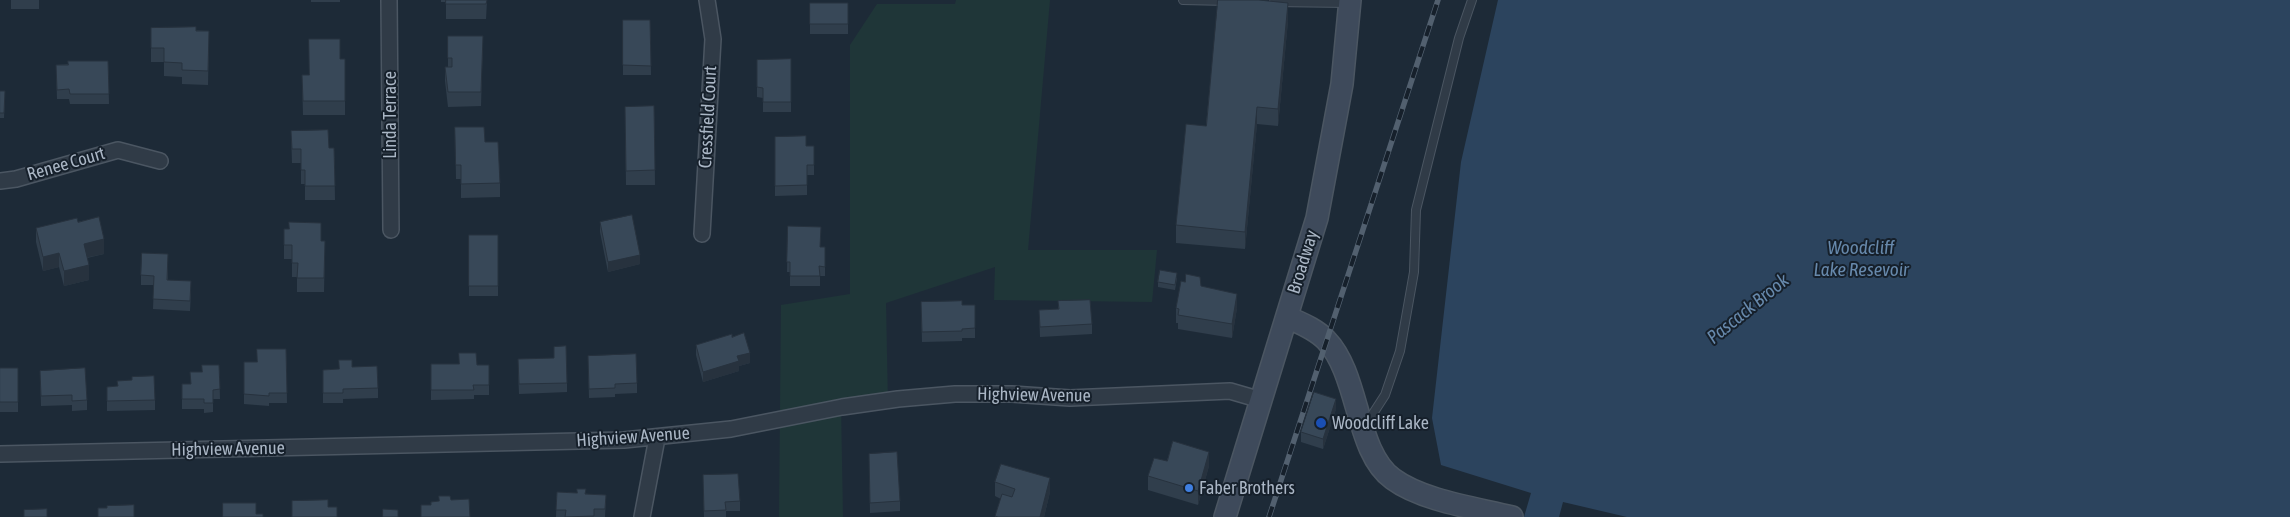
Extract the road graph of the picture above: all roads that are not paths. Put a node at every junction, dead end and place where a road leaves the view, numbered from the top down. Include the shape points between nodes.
1 (389, 0) edge
2 (706, 0) edge
3 (1183, 0) edge
4 (1472, 0) edge
5 (1240, 2) edge
6 (1268, 2) edge
7 (1350, 2) edge
8 (160, 161) dead end
9 (0, 181) edge
10 (391, 230) dead end
11 (702, 234) dead end
12 (1287, 317) junction
13 (1261, 400) junction
14 (1364, 428) junction
15 (656, 438) junction
16 (0, 454) edge
17 (642, 517) edge
18 (1224, 517) edge
19 (1512, 517) edge

1 - 10 street, Linda Terrace
2 - 11 street, Cressfield Court via 713,39
3 - 5 lane
4 - 14 lane via 1459,38 1416,210 1414,272 1400,351 1385,395
6 - 7 lane
7 - 12 main road, Broadway via 1331,151 1317,218
8 - 9 street, Renee Court via 118,150
12 - 13 main road, Broadway
12 - 14 main road via 1326,339 1338,356
13 - 15 street, Highview Avenue via 1230,391 1070,398 955,394 860,404 731,429
13 - 18 main road, Broadway
14 - 19 main road via 1376,460 1394,480 1430,496
15 - 16 street, Highview Avenue
15 - 17 street

